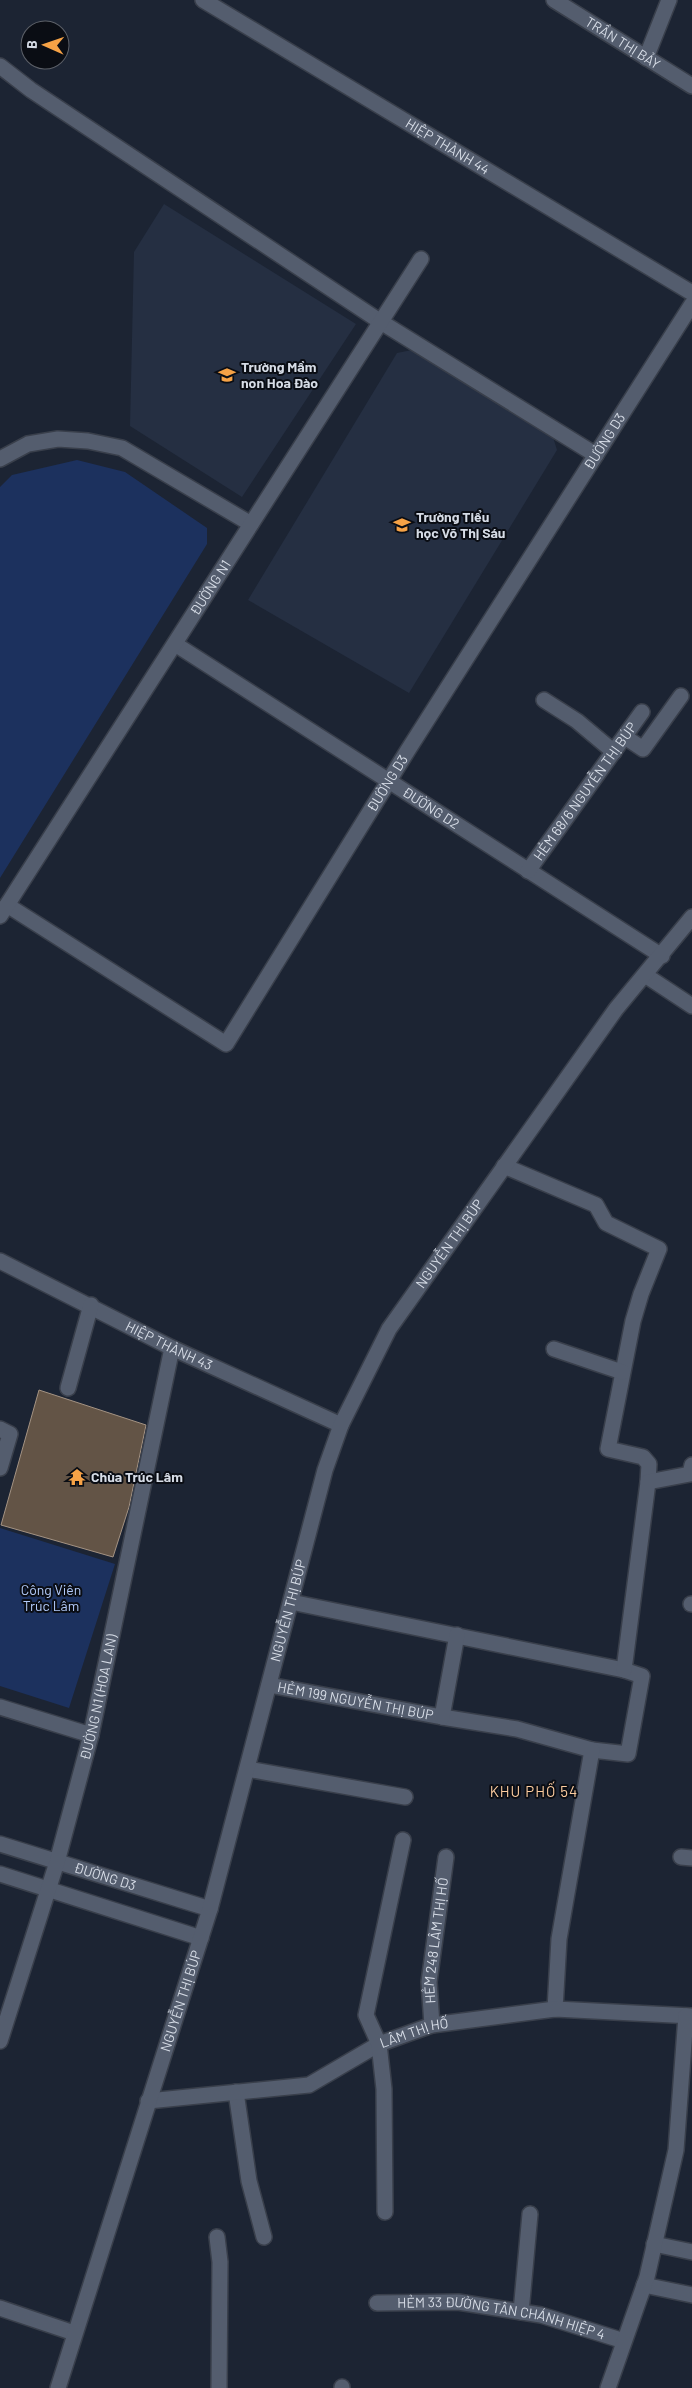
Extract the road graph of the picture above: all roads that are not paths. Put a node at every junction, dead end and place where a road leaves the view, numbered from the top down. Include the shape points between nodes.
1 (203, 0) edge
2 (554, 0) edge
3 (669, 0) edge
4 (646, 58) junction
5 (0, 66) edge
6 (692, 86) edge
7 (421, 259) dead end
8 (692, 293) edge
9 (692, 304) edge
10 (381, 322) junction
11 (596, 455) junction
12 (0, 460) edge
13 (251, 524) junction
14 (175, 644) junction
15 (681, 696) dead end
16 (544, 700) dead end
17 (642, 712) dead end
18 (624, 737) junction
19 (614, 752) junction
20 (388, 782) junction
21 (528, 871) junction
22 (4, 911) edge
23 (692, 916) edge
24 (662, 956) junction
25 (645, 975) junction
26 (692, 1006) edge
27 (504, 1166) junction
28 (0, 1261) edge
29 (90, 1305) junction
30 (172, 1348) junction
31 (554, 1349) dead end
32 (622, 1372) junction
33 (68, 1388) dead end
34 (341, 1425) junction
35 (0, 1429) edge
36 (692, 1465) edge
37 (0, 1468) edge
38 (648, 1482) junction
39 (291, 1602) junction
40 (457, 1636) junction
41 (624, 1670) junction
42 (269, 1685) junction
43 (0, 1707) edge
44 (442, 1717) junction
45 (92, 1736) junction
46 (592, 1750) junction
47 (247, 1769) junction
48 (405, 1797) dead end
49 (403, 1840) dead end
50 (0, 1844) edge
51 (446, 1858) dead end
52 (57, 1862) junction
53 (0, 1874) edge
54 (49, 1889) junction
55 (210, 1909) junction
56 (201, 1938) junction
57 (555, 2009) junction
58 (4, 2015) edge
59 (689, 2016) edge
60 (432, 2025) junction
61 (0, 2040) edge
62 (378, 2044) junction
63 (236, 2092) junction
64 (148, 2101) junction
65 (386, 2212) dead end
66 (530, 2214) dead end
67 (217, 2237) dead end
68 (264, 2237) dead end
69 (654, 2244) junction
70 (692, 2252) edge
71 (644, 2285) junction
72 (692, 2295) edge
73 (377, 2303) dead end
74 (0, 2308) edge
75 (521, 2312) junction
76 (74, 2333) junction
77 (624, 2341) junction
78 (58, 2388) edge
79 (219, 2388) edge
80 (608, 2388) edge

1 - 8 street, HIỆP THÀNH 44
2 - 4 street, TRẦN THỊ BẢY
3 - 4 street
4 - 6 street, TRẦN THỊ BẢY
5 - 10 street via 31,90
7 - 10 street, ĐƯỜNG N1
9 - 11 street, ĐƯỜNG D3
10 - 11 street
10 - 13 street, ĐƯỜNG N1
11 - 20 street, ĐƯỜNG D3
12 - 13 street via 28,444 58,439 122,448
13 - 14 street, ĐƯỜNG N1
14 - 20 street, ĐƯỜNG D2
14 - 22 street, ĐƯỜNG N1
15 - 18 street via 643,749
16 - 19 street via 577,721
17 - 18 street, HẺM 68/6 NGUYỄN THỊ BÚP
18 - 19 street, HẺM 68/6 NGUYỄN THỊ BÚP
19 - 21 street, HẺM 68/6 NGUYỄN THỊ BÚP
20 - 21 street, ĐƯỜNG D2
20 - 22 street, ĐƯỜNG D3 via 226,1044
21 - 24 street, ĐƯỜNG D2
23 - 24 street, NGUYỄN THỊ BÚP
24 - 25 street, NGUYỄN THỊ BÚP
25 - 26 street
25 - 27 street, NGUYỄN THỊ BÚP via 616,1009
27 - 32 street via 596,1205 606,1223 659,1249 641,1294
27 - 34 street, NGUYỄN THỊ BÚP via 389,1329
28 - 29 street, HIỆP THÀNH 43
29 - 30 street, HIỆP THÀNH 43
29 - 33 street
30 - 34 street, HIỆP THÀNH 43
30 - 45 street, ĐƯỜNG N1 (HOA LAN)
31 - 32 street
32 - 38 street via 608,1449 642,1457 649,1464
34 - 39 street, NGUYỄN THỊ BÚP via 325,1470
35 - 37 street via 10,1434
36 - 38 street via 690,1474
38 - 41 street
39 - 40 street
39 - 42 street, NGUYỄN THỊ BÚP
40 - 41 street
40 - 44 street
41 - 46 street, HẺM 199 NGUYỄN THỊ BÚP via 642,1676 628,1754
42 - 44 street, HẺM 199 NGUYỄN THỊ BÚP
42 - 47 street, NGUYỄN THỊ BÚP
43 - 45 street
44 - 46 street, HẺM 199 NGUYỄN THỊ BÚP via 517,1728
45 - 52 street, ĐƯỜNG N1 (HOA LAN)
46 - 57 street via 559,1939
47 - 48 street
47 - 55 street, NGUYỄN THỊ BÚP
49 - 62 street via 366,2015
50 - 52 street, ĐƯỜNG D3
51 - 60 street, HẺM 248 LÂM THỊ HỐ via 429,1982
52 - 54 street, ĐƯỜNG N1 (HOA LAN)
52 - 55 street, ĐƯỜNG D3
53 - 54 street, ĐƯỜNG D3
54 - 56 street, ĐƯỜNG D3
54 - 58 street, ĐƯỜNG N1 (HOA LAN)
55 - 56 street, NGUYỄN THỊ BÚP
56 - 64 street, NGUYỄN THỊ BÚP
57 - 59 street, LÂM THỊ HỐ
57 - 60 street, LÂM THỊ HỐ
58 - 61 street, ĐƯỜNG N1 (HOA LAN)
59 - 69 street via 676,2150
60 - 62 street, LÂM THỊ HỐ
62 - 63 street, LÂM THỊ HỐ via 309,2085
62 - 65 street via 384,2089
63 - 64 street, LÂM THỊ HỐ
63 - 68 street via 249,2181
64 - 76 street, NGUYỄN THỊ BÚP
66 - 75 street
67 - 79 street via 220,2262
69 - 70 street
69 - 71 street
71 - 72 street
71 - 77 street
73 - 75 street, HẺM 33 ĐƯỜNG TÂN CHÁNH HIỆP 4 via 458,2302
74 - 76 street
75 - 77 street, HẺM 33 ĐƯỜNG TÂN CHÁNH HIỆP 4 via 541,2315
76 - 78 street, NGUYỄN THỊ BÚP
77 - 80 street

